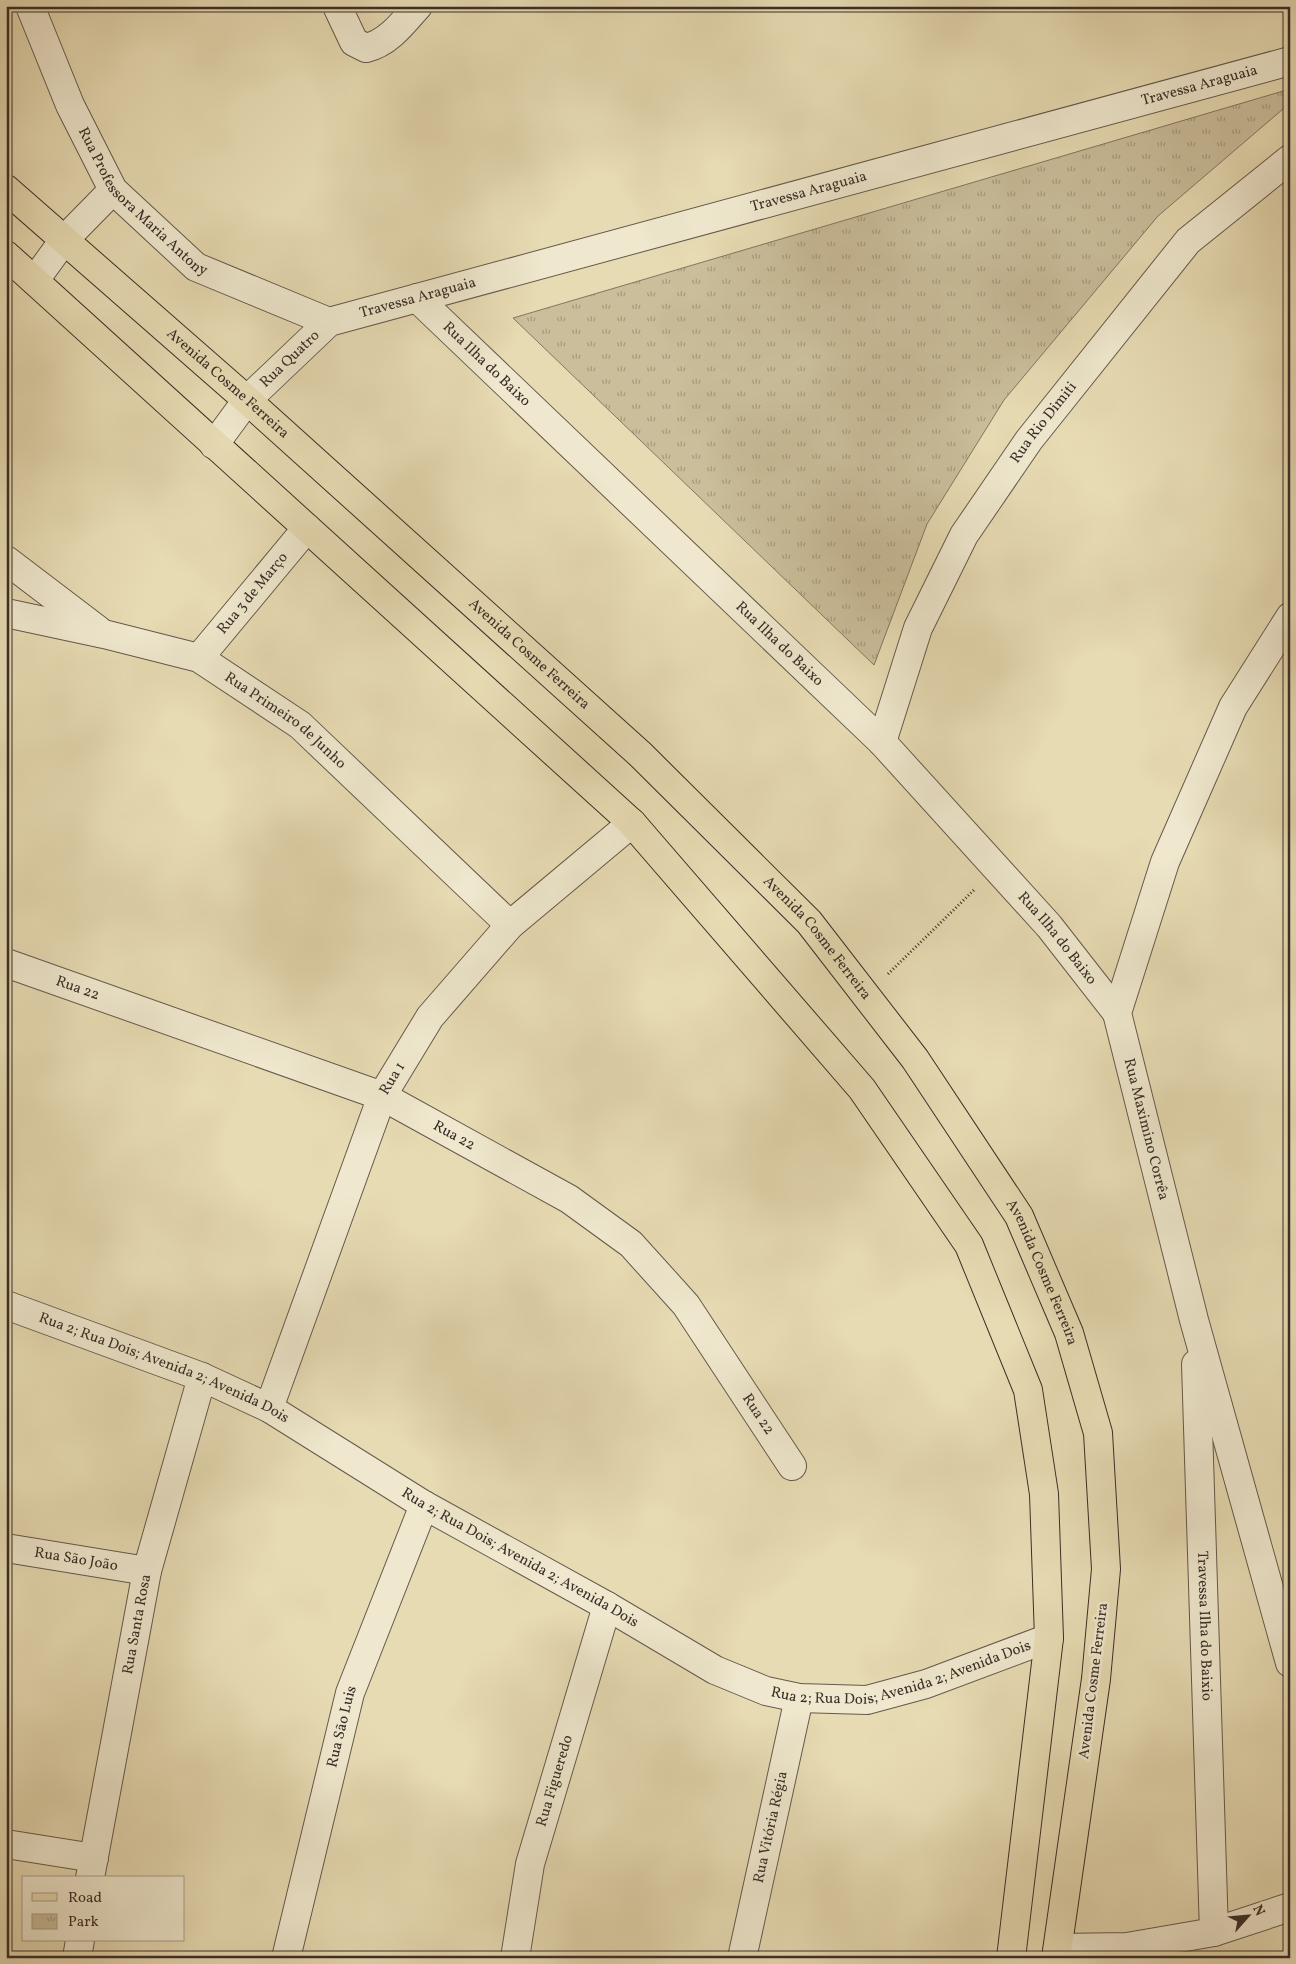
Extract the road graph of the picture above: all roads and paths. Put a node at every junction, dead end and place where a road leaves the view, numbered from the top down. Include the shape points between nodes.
1 (30, 6) edge
2 (418, 6) edge
3 (339, 13) edge
4 (1290, 61) edge
5 (1290, 159) edge
6 (6, 189) edge
7 (113, 190) junction
8 (64, 240) junction
9 (6, 255) edge
10 (35, 280) junction
11 (417, 298) junction
12 (329, 322) junction
13 (247, 400) junction
14 (214, 445) junction
15 (307, 528) junction
16 (6, 560) edge
17 (6, 613) edge
18 (1290, 617) edge
19 (104, 634) junction
20 (199, 658) junction
21 (882, 742) junction
22 (632, 823) junction
23 (996, 868) junction
24 (510, 925) junction
25 (6, 963) edge
26 (866, 995) junction
27 (1117, 1013) junction
28 (382, 1096) junction
29 (6, 1305) edge
30 (1194, 1320) junction
31 (202, 1377) junction
32 (269, 1408) junction
33 (792, 1466) dead end
34 (424, 1505) junction
35 (6, 1548) edge
36 (147, 1571) junction
37 (607, 1606) junction
38 (1049, 1638) junction
39 (1290, 1663) edge
40 (799, 1698) junction
41 (6, 1844) edge
42 (92, 1868) edge
43 (1290, 1908) edge
44 (1214, 1932) junction
45 (80, 1942) edge
46 (1128, 1952) edge
47 (1057, 1953) edge
48 (77, 1958) edge
49 (286, 1958) edge
50 (515, 1958) edge
51 (742, 1958) edge
52 (1011, 1958) edge

1 - 7 street, Rua Professora Maria Antony via 70,105
2 - 3 street via 393,33 377,45 366,48 354,42
4 - 11 street, Travessa Araguaia
5 - 21 street, Rua Rio Dimiti via 1188,241 1029,440 964,535 922,619
6 - 8 main road, Avenida Cosme Ferreira
7 - 8 street
7 - 12 street, Rua Professora Maria Antony via 196,267
8 - 10 street
8 - 13 main road, Avenida Cosme Ferreira
9 - 10 main road
10 - 14 main road
11 - 12 street, Travessa Araguaia
11 - 21 street, Rua Ilha do Baixo
12 - 13 street, Rua Quatro
13 - 14 street, Rua Quatro
13 - 26 main road, Avenida Cosme Ferreira via 641,755 809,922
14 - 15 main road
15 - 20 street, Rua 3 de Março
15 - 22 main road
16 - 19 street
17 - 19 street, Rua Primeiro de Junho
18 - 27 street via 1229,716 1165,862
19 - 20 street, Rua Primeiro de Junho
20 - 24 street, Rua Primeiro de Junho via 300,725
21 - 23 street, Rua Ilha do Baixo
22 - 24 street, Rua 1
22 - 38 main road via 862,1089 970,1245 1028,1390 1044,1494
23 - 26 path
23 - 27 street, Rua Ilha do Baixo via 1049,926
24 - 28 street, Rua 1 via 430,1016
25 - 28 street, Rua 22
26 - 47 main road, Avenida Cosme Ferreira via 915,1058 1019,1216 1069,1332 1098,1433 1106,1569 1096,1679
27 - 30 street, Rua Maximino Corrêa
28 - 32 street, Rua 1
28 - 33 street, Rua 22 via 569,1199 631,1244 686,1305
29 - 31 street, Rua 2; Rua Dois; Avenida 2; Avenida Dois
30 - 39 street, Rua Maximino Corrêa
30 - 44 street, Travessa Ilha do Baixio
31 - 32 street, Rua 2; Rua Dois; Avenida 2; Avenida Dois
31 - 36 street, Rua Santa Rosa
32 - 34 street, Rua 2; Rua Dois; Avenida 2; Avenida Dois
34 - 37 street, Rua 2; Rua Dois; Avenida 2; Avenida Dois
34 - 49 street, Rua São Luis via 350,1693
35 - 36 street, Rua São João
36 - 42 street, Rua Santa Rosa
37 - 40 street, Rua 2; Rua Dois; Avenida 2; Avenida Dois via 715,1670 766,1691
37 - 50 street, Rua Figueredo via 530,1864
38 - 40 street, Rua 2; Rua Dois; Avenida 2; Avenida Dois via 926,1684 867,1700
38 - 52 main road
40 - 51 street, Rua Vitória Régia
41 - 42 street
43 - 44 street
44 - 46 street
45 - 48 street
46 - 47 street

